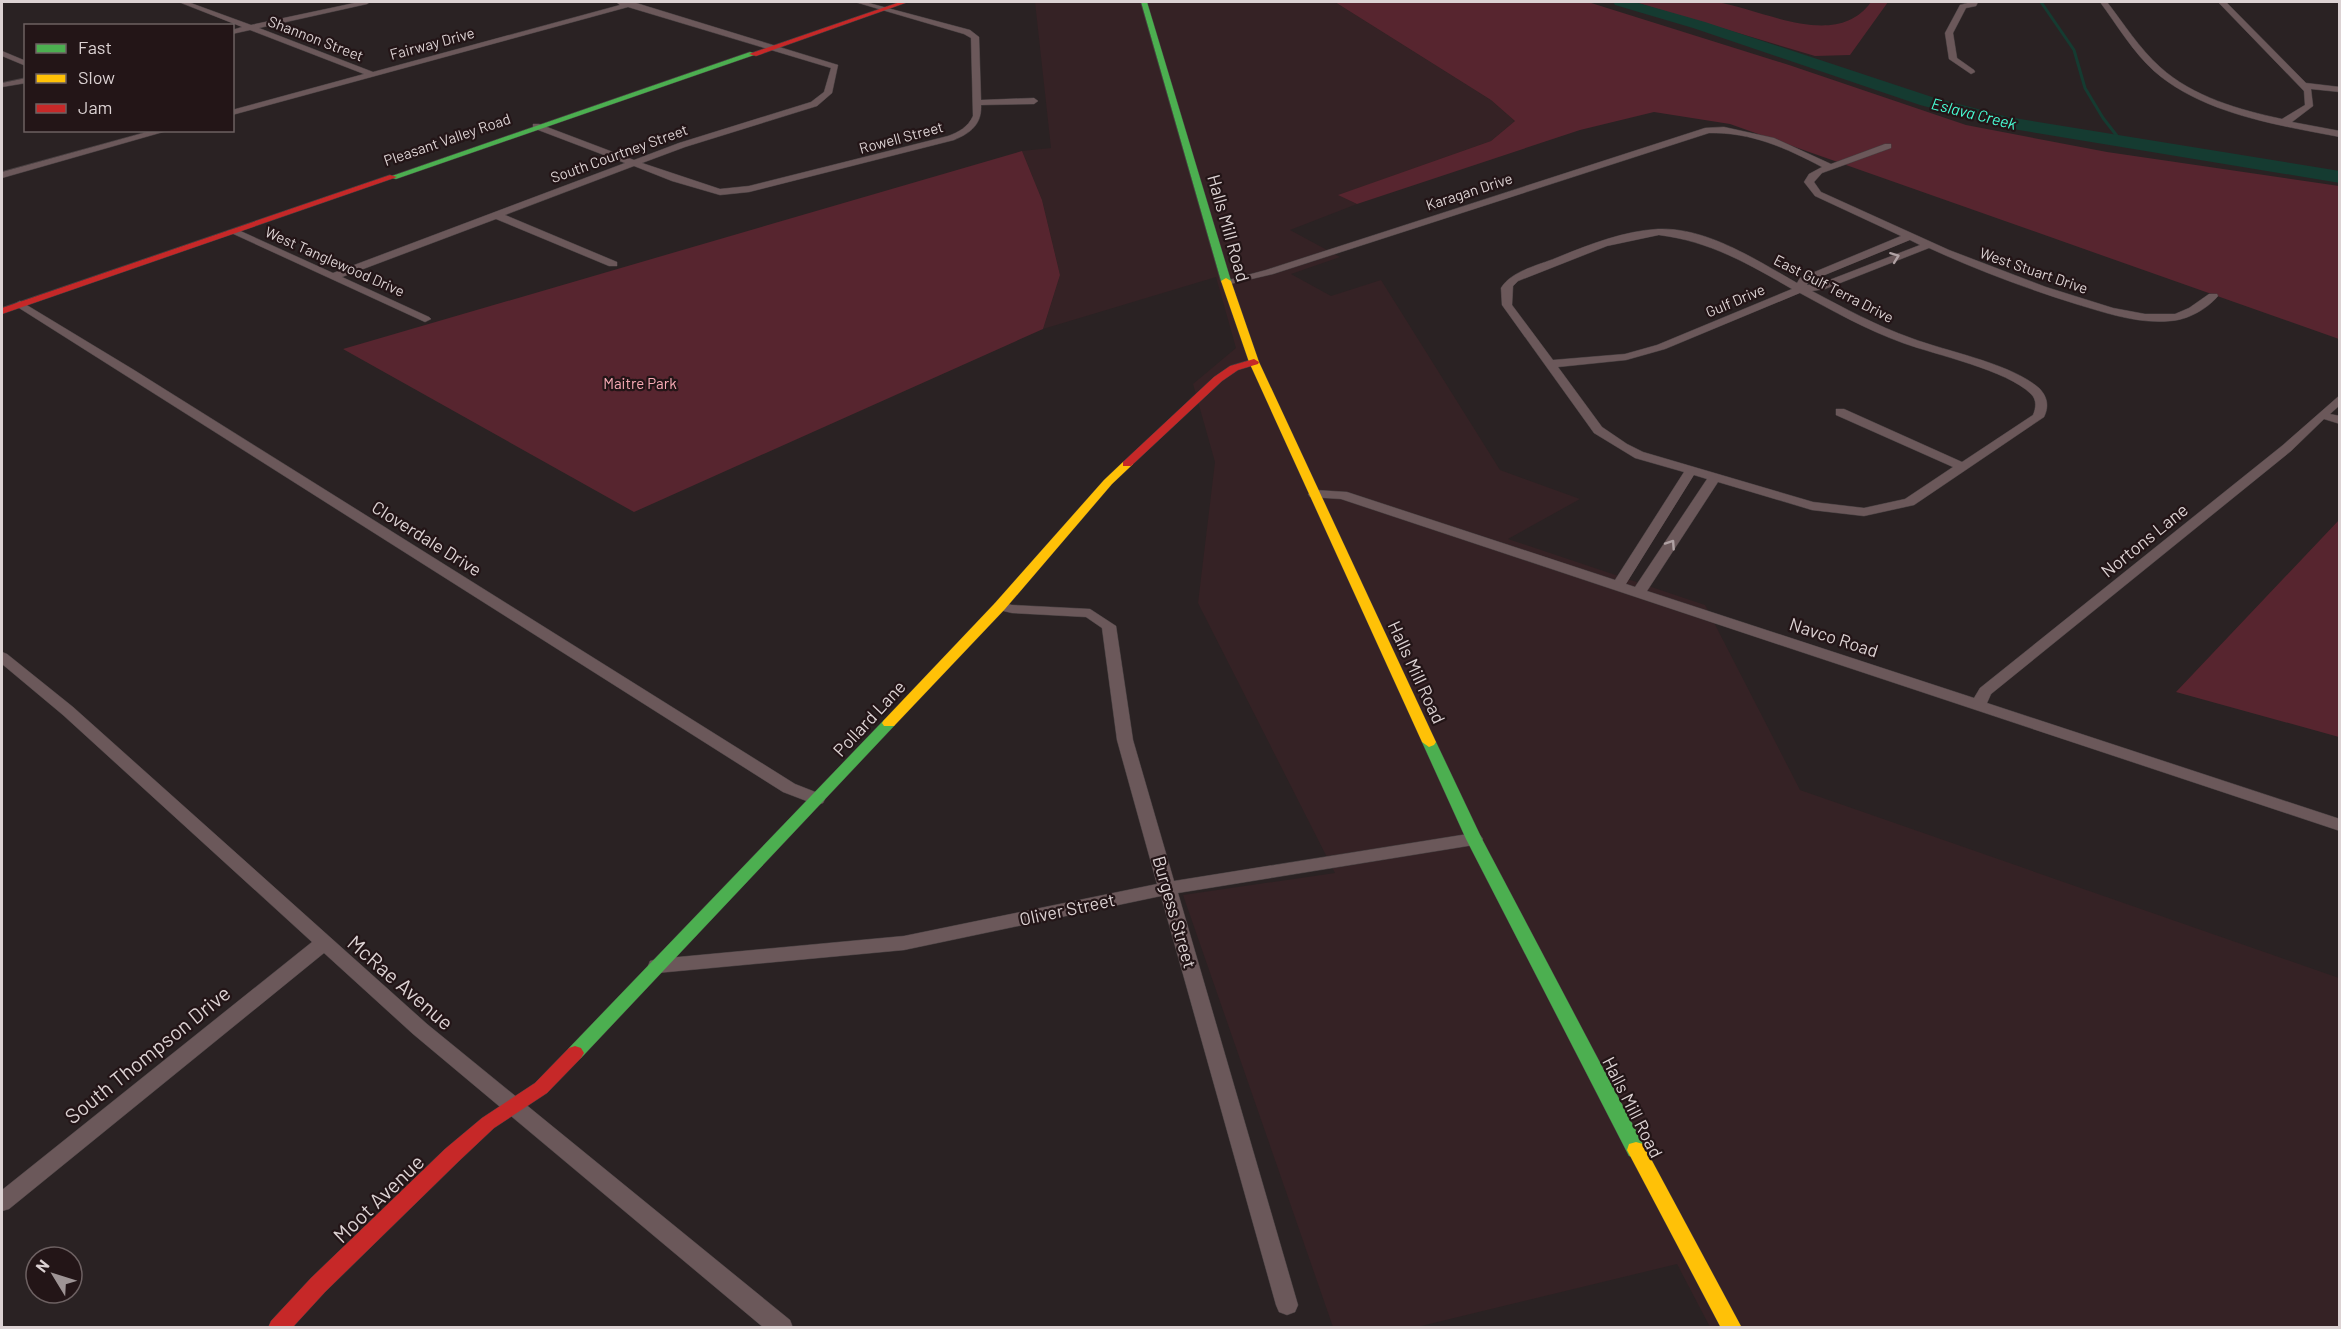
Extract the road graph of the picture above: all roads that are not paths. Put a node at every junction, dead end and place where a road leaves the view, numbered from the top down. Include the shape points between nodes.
1 (183, 2) edge
2 (367, 2) edge
3 (619, 2) edge
4 (639, 2) edge
5 (858, 2) edge
6 (904, 2) edge
7 (1144, 2) edge
8 (1974, 2) edge
9 (2104, 2) edge
10 (2222, 2) edge
11 (630, 4) junction
12 (1962, 4) edge
13 (884, 9) junction
14 (253, 28) junction
15 (234, 32) edge
16 (774, 45) junction
17 (2, 53) edge
18 (24, 63) edge
19 (1971, 72) dead end
20 (373, 75) junction
21 (24, 80) edge
22 (2, 85) edge
23 (2303, 85) junction
24 (2340, 90) edge
25 (1034, 101) dead end
26 (977, 103) junction
27 (234, 112) edge
28 (2284, 122) junction
29 (536, 126) junction
30 (159, 132) edge
31 (2340, 134) edge
32 (1888, 147) dead end
33 (634, 163) junction
34 (1830, 166) junction
35 (2, 175) edge
36 (496, 215) junction
37 (232, 231) junction
38 (1910, 236) junction
39 (1928, 245) junction
40 (1848, 262) junction
41 (613, 264) dead end
42 (1865, 269) junction
43 (333, 277) junction
44 (1226, 282) junction
45 (1800, 289) junction
46 (2213, 296) dead end
47 (20, 304) junction
48 (2, 311) edge
49 (425, 318) dead end
50 (1254, 362) junction
51 (1548, 364) junction
52 (2340, 398) edge
53 (1840, 412) dead end
54 (2322, 415) junction
55 (2340, 420) edge
56 (1962, 467) junction
57 (1690, 472) junction
58 (1714, 479) junction
59 (1315, 494) junction
60 (1618, 586) junction
61 (1638, 593) junction
62 (1000, 606) junction
63 (2, 657) edge
64 (1978, 706) junction
65 (817, 798) junction
66 (2340, 825) edge
67 (1474, 839) junction
68 (1168, 888) junction
69 (324, 943) junction
70 (657, 966) junction
71 (513, 1106) junction
72 (2, 1202) edge
73 (1287, 1305) dead end
74 (278, 1328) edge
75 (782, 1328) edge
76 (1732, 1328) edge

1 - 14 street, Shannon Street
2 - 14 street
3 - 11 street
4 - 11 street, Fairway Drive
5 - 13 street, Rowell Street
6 - 13 street, Pleasant Valley Road
7 - 44 street, Halls Mill Road
8 - 12 street
9 - 28 street via 2148,61 2178,85
10 - 23 street
11 - 16 street
11 - 20 street, Fairway Drive
12 - 19 street via 1949,33 1950,51 1953,59
13 - 16 street, Pleasant Valley Road
13 - 26 street, Rowell Street via 975,37
14 - 15 street
14 - 20 street, Shannon Street
16 - 29 street, Pleasant Valley Road
16 - 33 street, South Courtney Street via 835,67 830,94 806,107 682,144
17 - 18 street
20 - 27 street, Fairway Drive
21 - 22 street
23 - 24 street
23 - 28 street via 2308,90 2308,106
25 - 26 street
26 - 33 street, Rowell Street via 974,125 951,138 749,189 705,189
28 - 31 street
29 - 33 street
29 - 37 street, Pleasant Valley Road
30 - 35 street
32 - 34 street
33 - 36 street, South Courtney Street
34 - 38 street, West Stuart Drive via 1809,182 1818,194
34 - 44 street, Karagan Drive via 1757,135 1721,129 1691,134 1269,272
36 - 41 street
36 - 43 street, South Courtney Street
37 - 43 street, West Tanglewood Drive
37 - 47 street, Pleasant Valley Road
38 - 39 street, West Stuart Drive
38 - 40 street
42 -> 39 street, Gulf Drive
39 - 46 street, West Stuart Drive via 2024,285 2117,313 2171,318 2201,306
40 - 42 street
40 - 45 street via 1804,280
42 - 45 street, Gulf Drive via 1821,287
43 - 49 street, West Tanglewood Drive
44 - 50 street, Halls Mill Road
45 - 51 street, Gulf Drive via 1662,347 1626,357
45 - 51 street, East Gulf Terra Drive via 1721,245 1659,232 1641,233 1508,284 1507,305
45 - 56 street, East Gulf Terra Drive via 1854,318 2002,374 2037,393 2042,409 2038,417
47 - 48 street, Pleasant Valley Road
47 - 65 street, Cloverdale Drive via 789,788
50 - 59 street, Halls Mill Road
50 - 62 street, Pollard Lane via 1234,368 1190,403 1108,482
51 - 57 street via 1608,438 1639,456
52 - 54 street, Nortons Lane
53 - 56 street
54 - 55 street
54 - 64 street, Nortons Lane via 2287,448 1985,692
56 - 58 street via 1909,502 1880,510 1848,512
57 - 58 street
57 - 60 street
61 -> 58 street
59 - 60 street, Navco Road via 1341,495
59 - 67 street, Halls Mill Road
60 - 61 street, Navco Road
61 - 64 street, Navco Road
62 - 65 street, Pollard Lane
62 - 68 street, Burgess Street via 1089,613 1109,626 1125,740
63 - 69 street, McRae Avenue via 68,711
64 - 66 street, Navco Road
65 - 70 street, Pollard Lane
67 - 68 street, Oliver Street
67 - 76 street, Halls Mill Road
68 - 70 street, Oliver Street via 904,943
68 - 73 street, Burgess Street
69 - 71 street, McRae Avenue
69 - 72 street, South Thompson Drive
70 - 71 street, Pollard Lane via 557,1073
71 - 74 street, Moot Avenue via 452,1155
71 - 75 street, McRae Avenue

